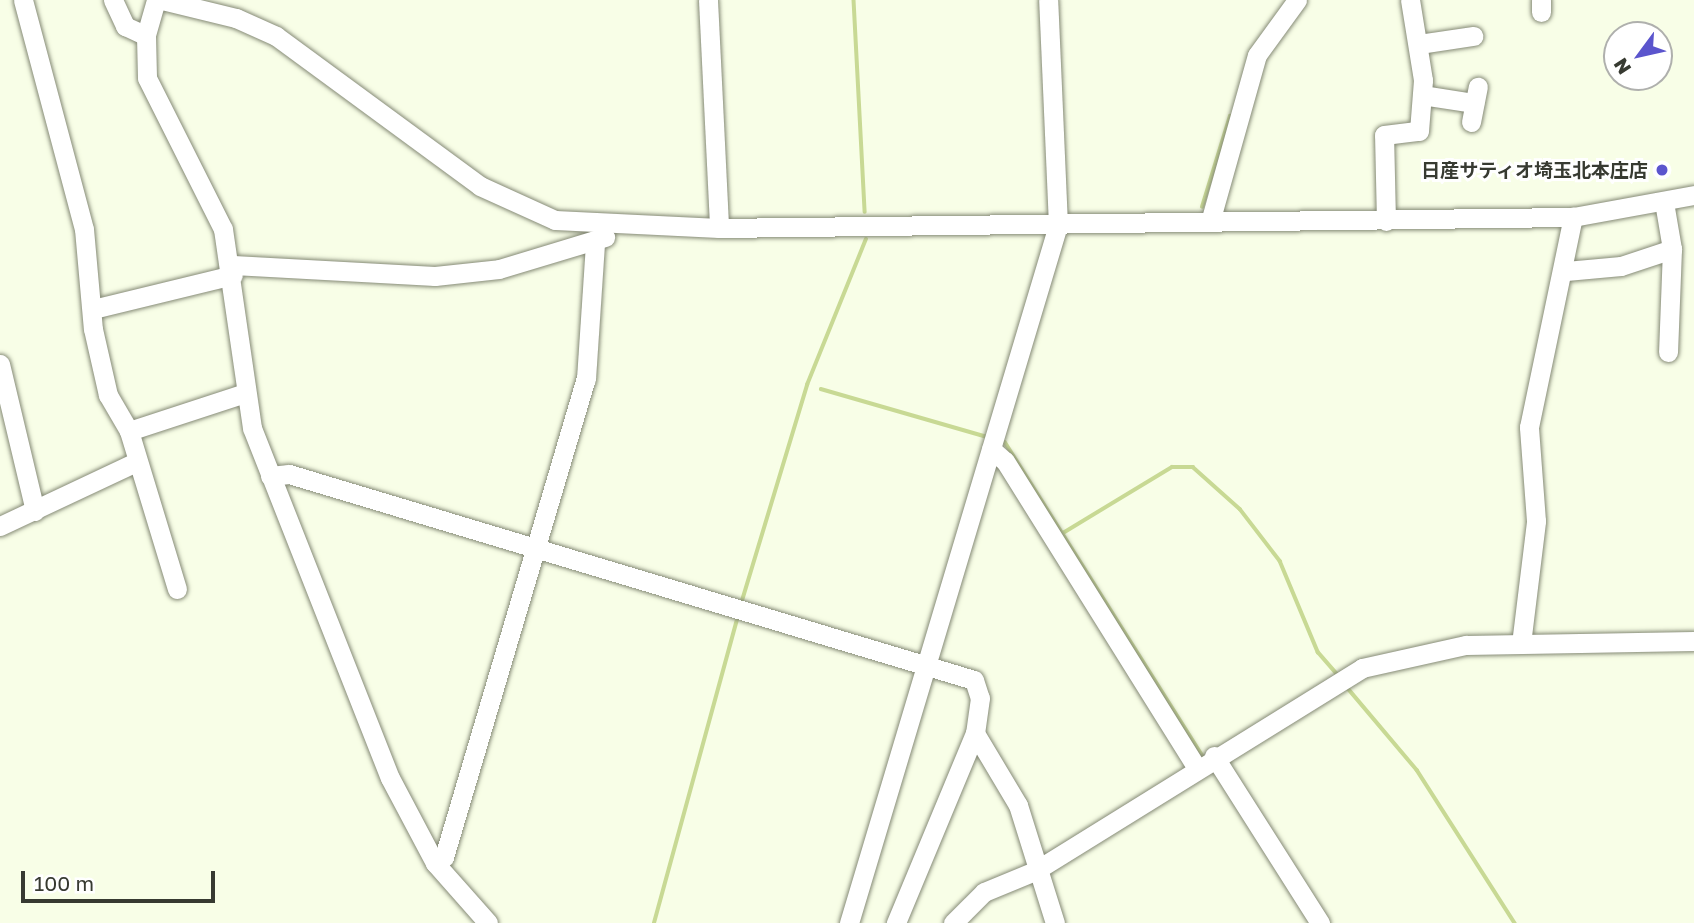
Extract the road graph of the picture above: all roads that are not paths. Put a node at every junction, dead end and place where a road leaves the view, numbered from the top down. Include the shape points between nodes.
1 (23, 0) edge
2 (113, 0) edge
3 (156, 0) edge
4 (162, 0) edge
5 (708, 0) edge
6 (1048, 0) edge
7 (1297, 0) edge
8 (1410, 0) edge
9 (146, 36) junction
10 (1473, 36) dead end
11 (1419, 44) junction
12 (1422, 96) junction
13 (1474, 104) dead end
14 (1694, 195) edge
15 (1664, 202) junction
16 (1573, 217) junction
17 (1386, 220) junction
18 (1210, 222) junction
19 (1058, 225) junction
20 (625, 226) junction
21 (719, 228) junction
22 (595, 242) junction
23 (1672, 249) junction
24 (233, 270) junction
25 (1566, 271) junction
26 (93, 309) junction
27 (1668, 352) dead end
28 (0, 364) edge
29 (242, 394) junction
30 (129, 431) junction
31 (991, 449) junction
32 (136, 462) junction
33 (270, 476) junction
34 (35, 511) junction
35 (0, 526) edge
36 (535, 548) junction
37 (177, 589) dead end
38 (1694, 641) edge
39 (1521, 644) junction
40 (926, 666) junction
41 (975, 733) junction
42 (1214, 756) junction
43 (1197, 768) junction
44 (435, 863) junction
45 (1035, 870) junction
46 (488, 923) edge
47 (849, 923) edge
48 (896, 923) edge
49 (953, 923) edge
50 (1055, 923) edge
51 (1320, 923) edge

1 - 26 street via 81,218
2 - 9 street via 125,26
3 - 9 street
4 - 20 street via 236,18 275,36 517,207 555,220
5 - 21 street
6 - 19 street
7 - 18 street via 1257,55
8 - 11 street
9 - 24 street via 147,78 223,229
10 - 11 street
11 - 12 street
12 - 13 street
12 - 17 street via 1419,131 1384,135
14 - 15 street
15 - 16 street
15 - 23 street
16 - 17 street
16 - 25 street
17 - 18 street
18 - 19 street
19 - 21 street
19 - 31 street
20 - 21 street
20 - 22 street
22 - 24 street via 499,269 435,275
22 - 36 street via 586,379
23 - 25 street via 1621,265
23 - 27 street
24 - 26 street
24 - 29 street
25 - 39 street via 1529,427 1536,521
26 - 30 street via 108,396
28 - 34 street
29 - 30 street
29 - 33 street
30 - 32 street
31 - 40 street
31 - 43 street via 1005,461
32 - 34 street
32 - 37 street
33 - 36 street via 289,474
33 - 44 street via 390,778
34 - 35 street
36 - 40 street
36 - 44 street via 444,857
38 - 39 street
39 - 42 street via 1466,645 1362,668
40 - 41 street via 974,680 980,698
40 - 47 street
41 - 45 street via 1018,805
41 - 48 street
42 - 43 street
42 - 51 street
43 - 45 street
44 - 46 street
45 - 49 street via 984,892
45 - 50 street

